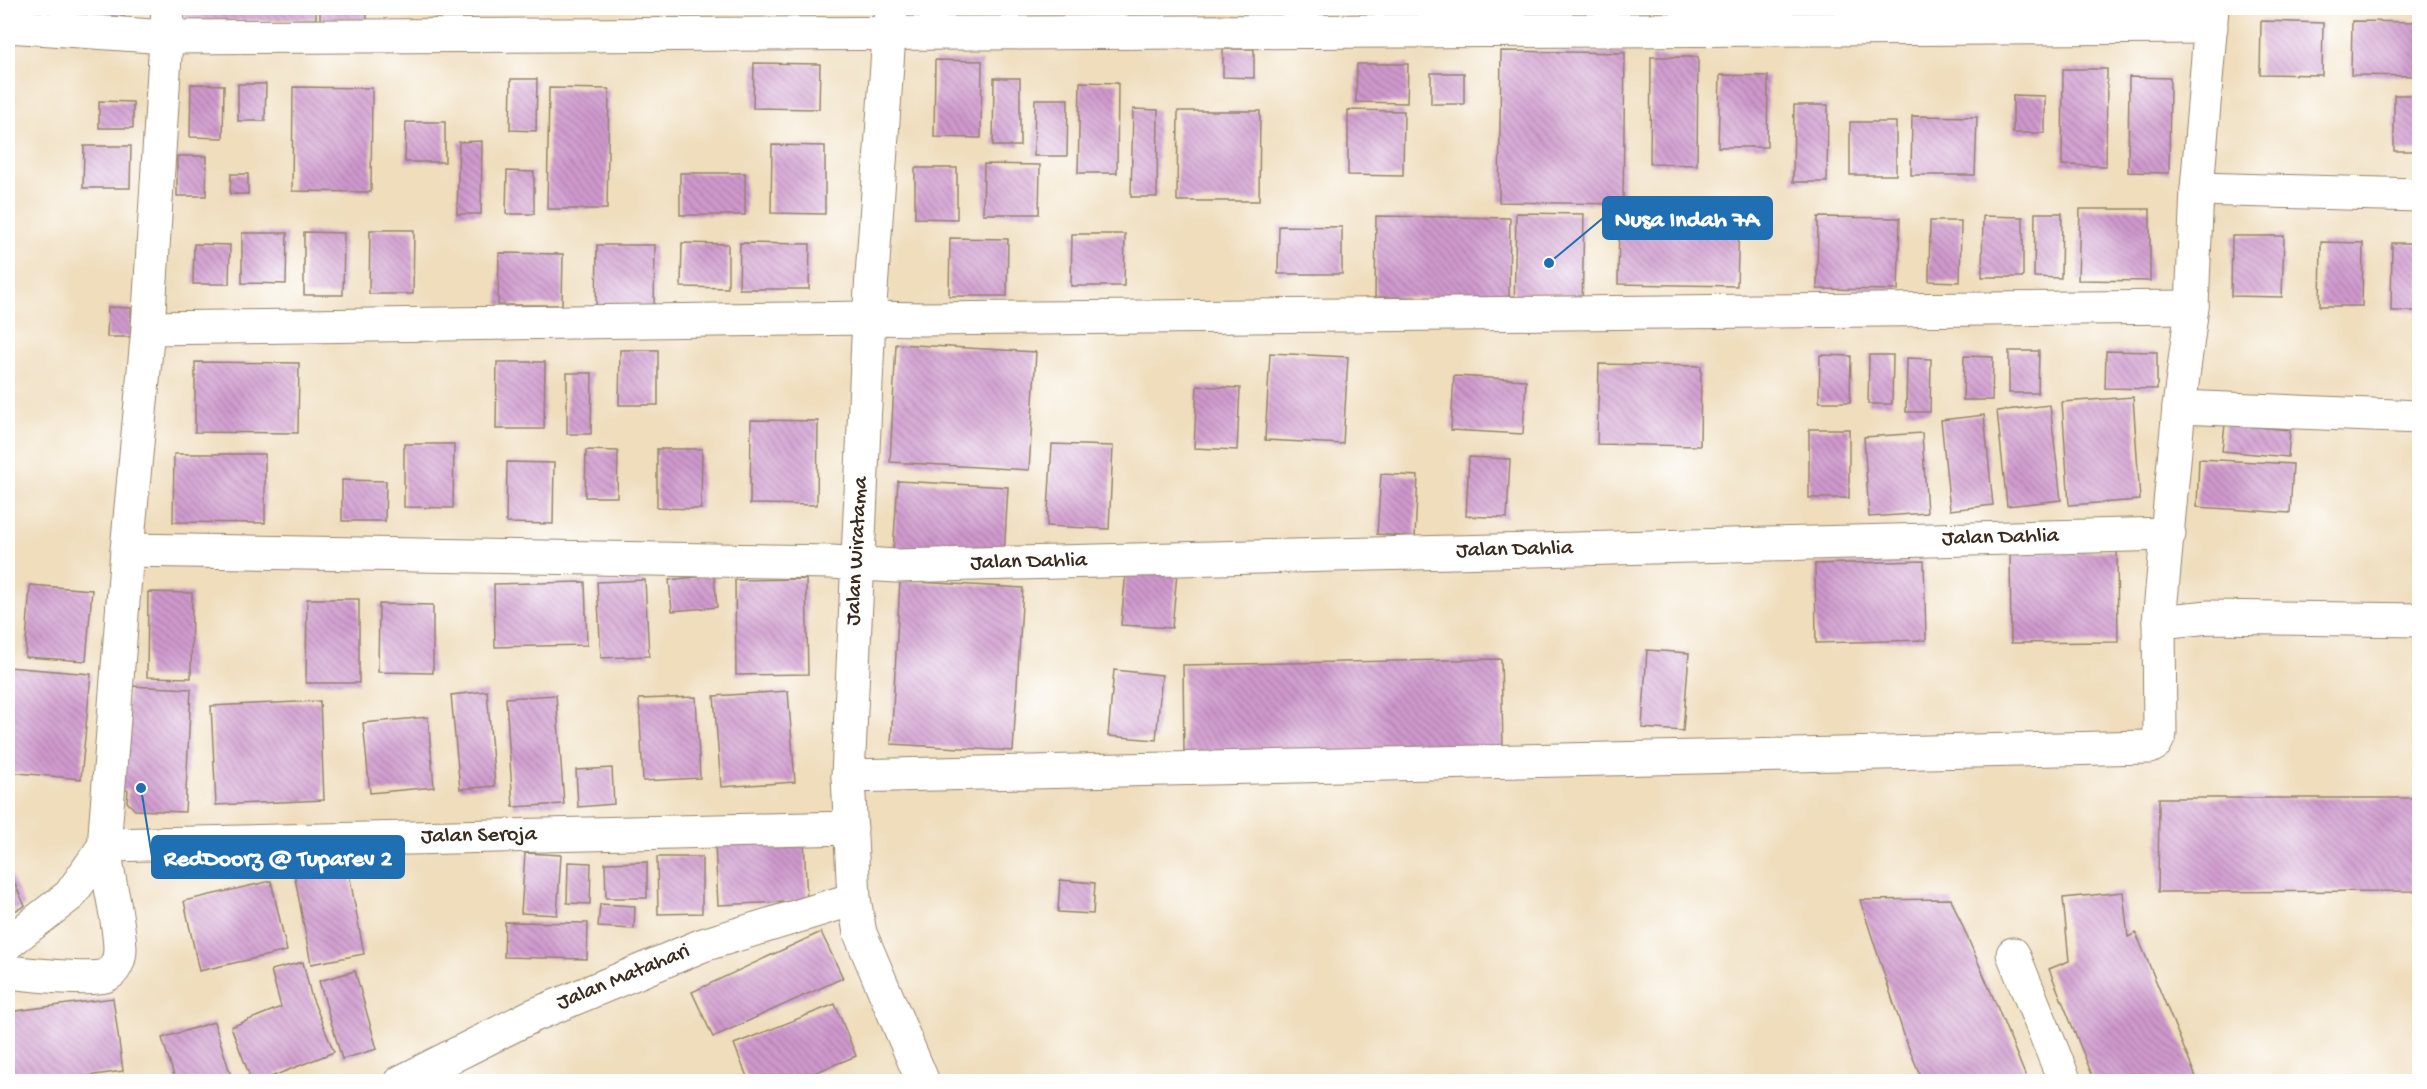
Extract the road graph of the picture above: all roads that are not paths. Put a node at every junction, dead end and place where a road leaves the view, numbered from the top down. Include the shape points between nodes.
1 (2212, 17) edge
2 (891, 20) edge
3 (167, 22) edge
4 (8, 26) edge
5 (2197, 189) junction
6 (2420, 195) edge
7 (2192, 308) junction
8 (869, 318) junction
9 (148, 328) junction
10 (2179, 407) junction
11 (2420, 417) edge
12 (2169, 534) junction
13 (127, 550) junction
14 (858, 564) junction
15 (2420, 620) edge
16 (2159, 622) junction
17 (848, 776) junction
18 (851, 828) junction
19 (105, 845) junction
20 (854, 899) junction
21 (8, 943) edge
22 (2013, 954) dead end
23 (8, 972) edge
24 (401, 1082) edge
25 (923, 1082) edge
26 (2065, 1082) edge

1 - 2 street
1 - 5 street
2 - 3 street
2 - 8 street, Jalan Wiratama
3 - 4 street
3 - 9 street
5 - 6 street
5 - 7 street
7 - 8 street
7 - 10 street
8 - 9 street
8 - 14 street, Jalan Wiratama
9 - 13 street
10 - 11 street
10 - 12 street
12 - 14 street, Jalan Dahlia
12 - 16 street
13 - 14 street, Jalan Dahlia
13 - 19 street
14 - 17 street, Jalan Wiratama
15 - 16 street via 2210,617
16 - 17 street via 2160,734 2150,747
17 - 18 street, Jalan Wiratama
18 - 19 street, Jalan Seroja
18 - 20 street, Jalan Wiratama
19 - 21 street via 70,895
19 - 23 street via 120,951 116,967 105,976
20 - 24 street, Jalan Matahari via 703,945 532,1016
20 - 25 street, Jalan Wiratama via 860,933
22 - 26 street

